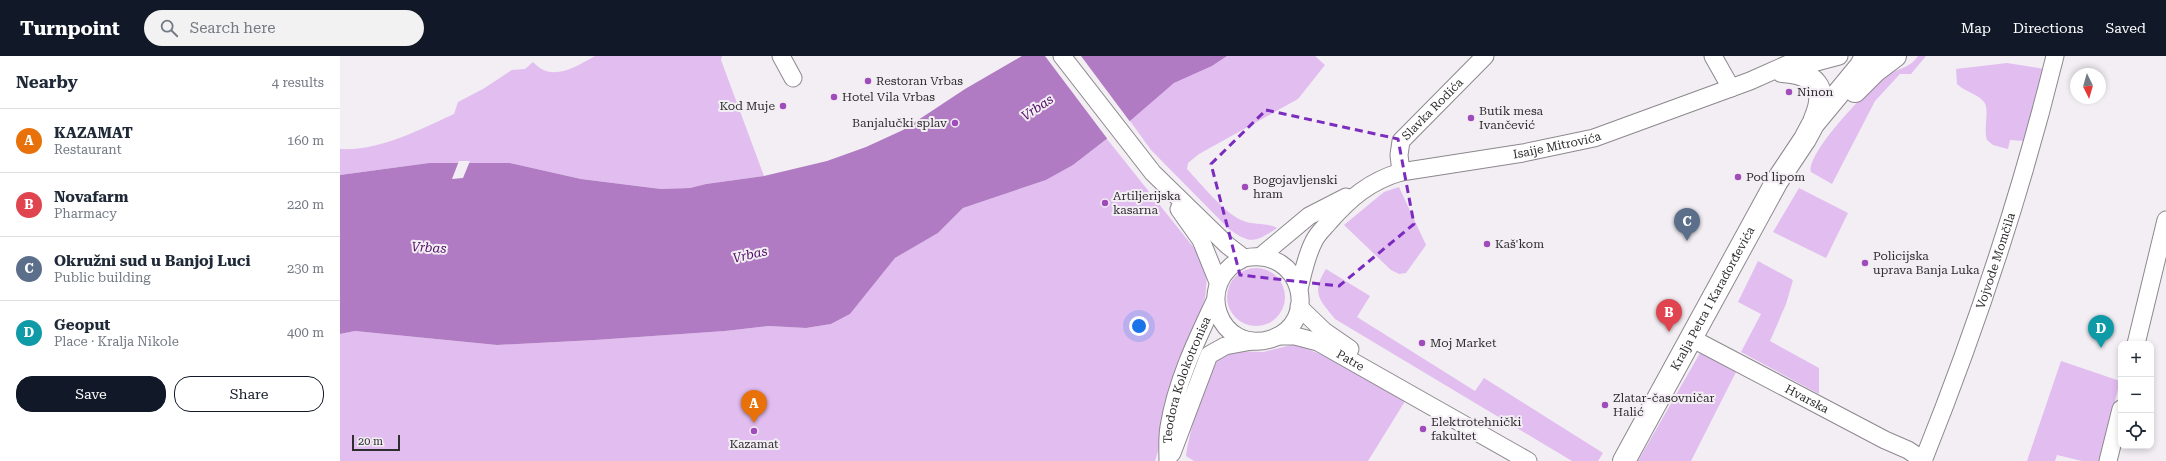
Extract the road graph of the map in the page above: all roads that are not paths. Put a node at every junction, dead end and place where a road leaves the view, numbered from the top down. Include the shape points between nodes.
1 (780, 56) edge
2 (1062, 56) edge
3 (1485, 56) edge
4 (1713, 56) edge
5 (1806, 56) edge
6 (1839, 56) edge
7 (1866, 56) edge
8 (1895, 56) edge
9 (2055, 56) edge
10 (1782, 71) junction
11 (793, 78) dead end
12 (1750, 81) junction
13 (1731, 88) junction
14 (1809, 132) junction
15 (1154, 172) junction
16 (1401, 172) junction
17 (1360, 190) junction
18 (2166, 220) edge
19 (1261, 256) junction
20 (1244, 258) junction
21 (1218, 282) junction
22 (1299, 289) junction
23 (1215, 301) junction
24 (1299, 307) junction
25 (1278, 336) junction
26 (1692, 338) junction
27 (1258, 341) junction
28 (2137, 341) edge
29 (1418, 398) junction
30 (2120, 413) edge
31 (1168, 461) edge
32 (1528, 461) edge
33 (1624, 461) edge
34 (1923, 461) edge
35 (2108, 461) edge

1 - 11 street
2 - 15 street
3 - 16 street, Slavka Rodića via 1401,141
4 - 13 street
5 - 12 street, Isaije Mitrovića
6 - 10 street, Isaije Mitrovića
7 - 14 main road, Kralja Petra I Karađorđevića
8 - 14 main road, Kralja Petra I Karađorđevića
9 - 34 street, Vojvode Momčila via 1993,270
10 - 12 street, Isaije Mitrovića
10 - 14 main road via 1799,72 1818,88 1821,101
12 - 13 street, Isaije Mitrovića
13 - 16 street, Isaije Mitrovića via 1594,138 1523,153
14 - 26 main road, Kralja Petra I Karađorđevića via 1777,181
15 - 20 street via 1227,245
15 - 21 street via 1201,240
16 - 17 street, Isaije Mitrovića via 1385,176
17 - 19 street, Isaije Mitrovića via 1309,216
17 - 22 street, Isaije Mitrovića via 1345,203 1314,240
18 - 28 street
19 - 20 street, Patre
19 - 22 street, Patre via 1283,264 1293,275
20 - 21 street, Patre via 1227,269
21 - 23 street, Patre
22 - 24 street, Patre
23 - 27 street, Patre via 1219,317 1229,330 1242,338
23 - 31 street, Teodora Kolokotronisa via 1186,363 1173,405 1168,428
24 - 25 street, Patre via 1294,321
24 - 29 street, Patre via 1324,331
25 - 27 street, Patre
25 - 29 street, Patre via 1295,336 1318,342
26 - 33 main road, Kralja Petra I Karađorđevića
26 - 34 street, Hvarska via 1908,450
27 - 31 street, Teodora Kolokotronisa via 1225,346 1209,355
29 - 32 street, Patre
30 - 35 street

